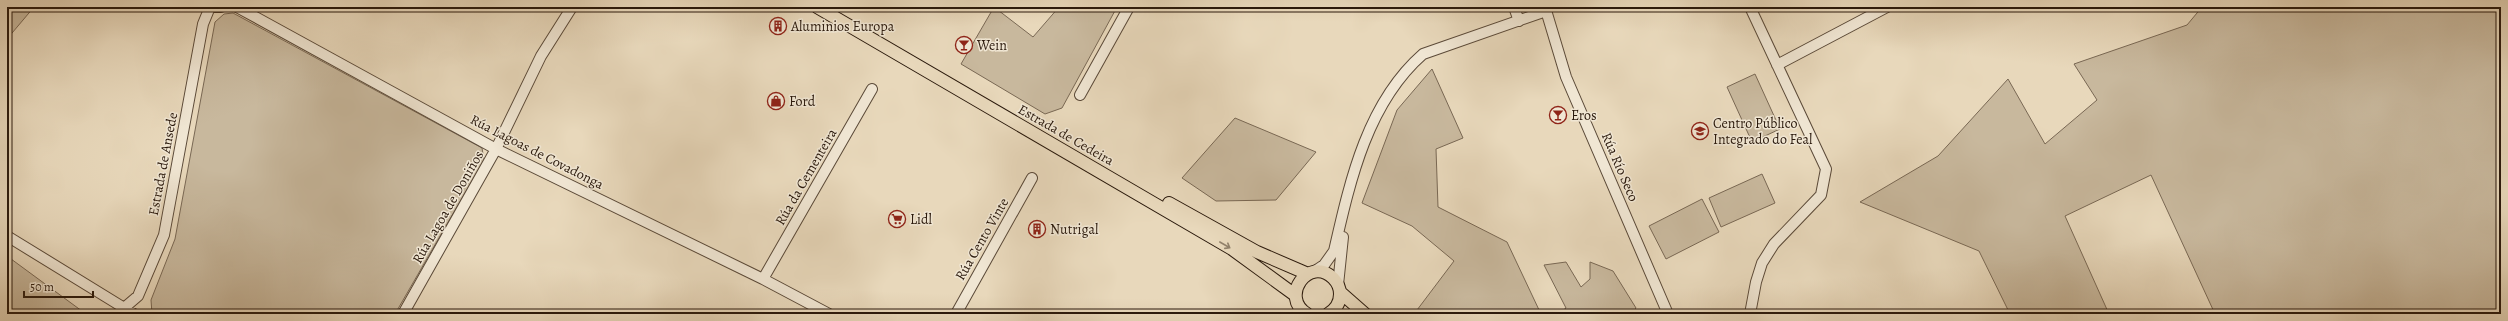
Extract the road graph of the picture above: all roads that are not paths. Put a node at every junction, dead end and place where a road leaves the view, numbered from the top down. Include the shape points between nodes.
1 (210, 7) edge
2 (213, 7) edge
3 (221, 7) edge
4 (237, 7) edge
5 (572, 7) edge
6 (817, 7) edge
7 (828, 7) edge
8 (1129, 7) edge
9 (1514, 7) edge
10 (1750, 7) edge
11 (1887, 7) edge
12 (1545, 9) edge
13 (1518, 21) junction
14 (1777, 65) junction
15 (872, 90) dead end
16 (1080, 95) dead end
17 (496, 149) junction
18 (1032, 178) dead end
19 (1347, 199) junction
20 (7, 236) edge
21 (1311, 273) junction
22 (764, 279) junction
23 (1339, 288) junction
24 (1296, 298) junction
25 (120, 310) edge
26 (134, 314) edge
27 (403, 314) edge
28 (829, 314) edge
29 (956, 314) edge
30 (1295, 314) edge
31 (1308, 314) edge
32 (1328, 314) edge
33 (1365, 314) edge
34 (1668, 314) edge
35 (1750, 314) edge

1 - 25 street, Estrada de Ansede via 203,24 164,235 138,296
2 - 3 street
4 - 17 street, Rúa Lagoas de Covadonga
5 - 17 street, Rúa Lagoa de Doniños via 541,56
6 -> 24 main road, Estrada de Cedeira via 1232,249
7 - 21 main road, Estrada de Cedeira via 1060,142 1257,252
8 - 16 street
9 - 13 street
10 - 14 street
11 - 14 street
12 - 13 street
12 - 34 street, Rúa Río Seco via 1566,77
13 - 19 street via 1423,54 1410,65 1380,107 1368,133
14 - 35 street via 1826,169 1821,195 1774,244 1762,263
15 - 22 street, Rúa da Cementeira
17 - 22 street, Rúa Lagoas de Covadonga
17 - 27 street, Rúa Lagoa de Doniños
18 - 29 street, Rúa Cento Vinte
19 - 21 street via 1334,251 1324,265
19 - 23 street
20 - 25 street
21 - 23 main road, Estrada de Cedeira via 1329,274
21 - 24 main road via 1298,284
22 - 28 street, Rúa Lagoas de Covadonga
23 - 32 main road via 1337,306
23 - 33 main road
24 - 30 main road
24 - 31 main road, Estrada de Cedeira
25 - 26 street

